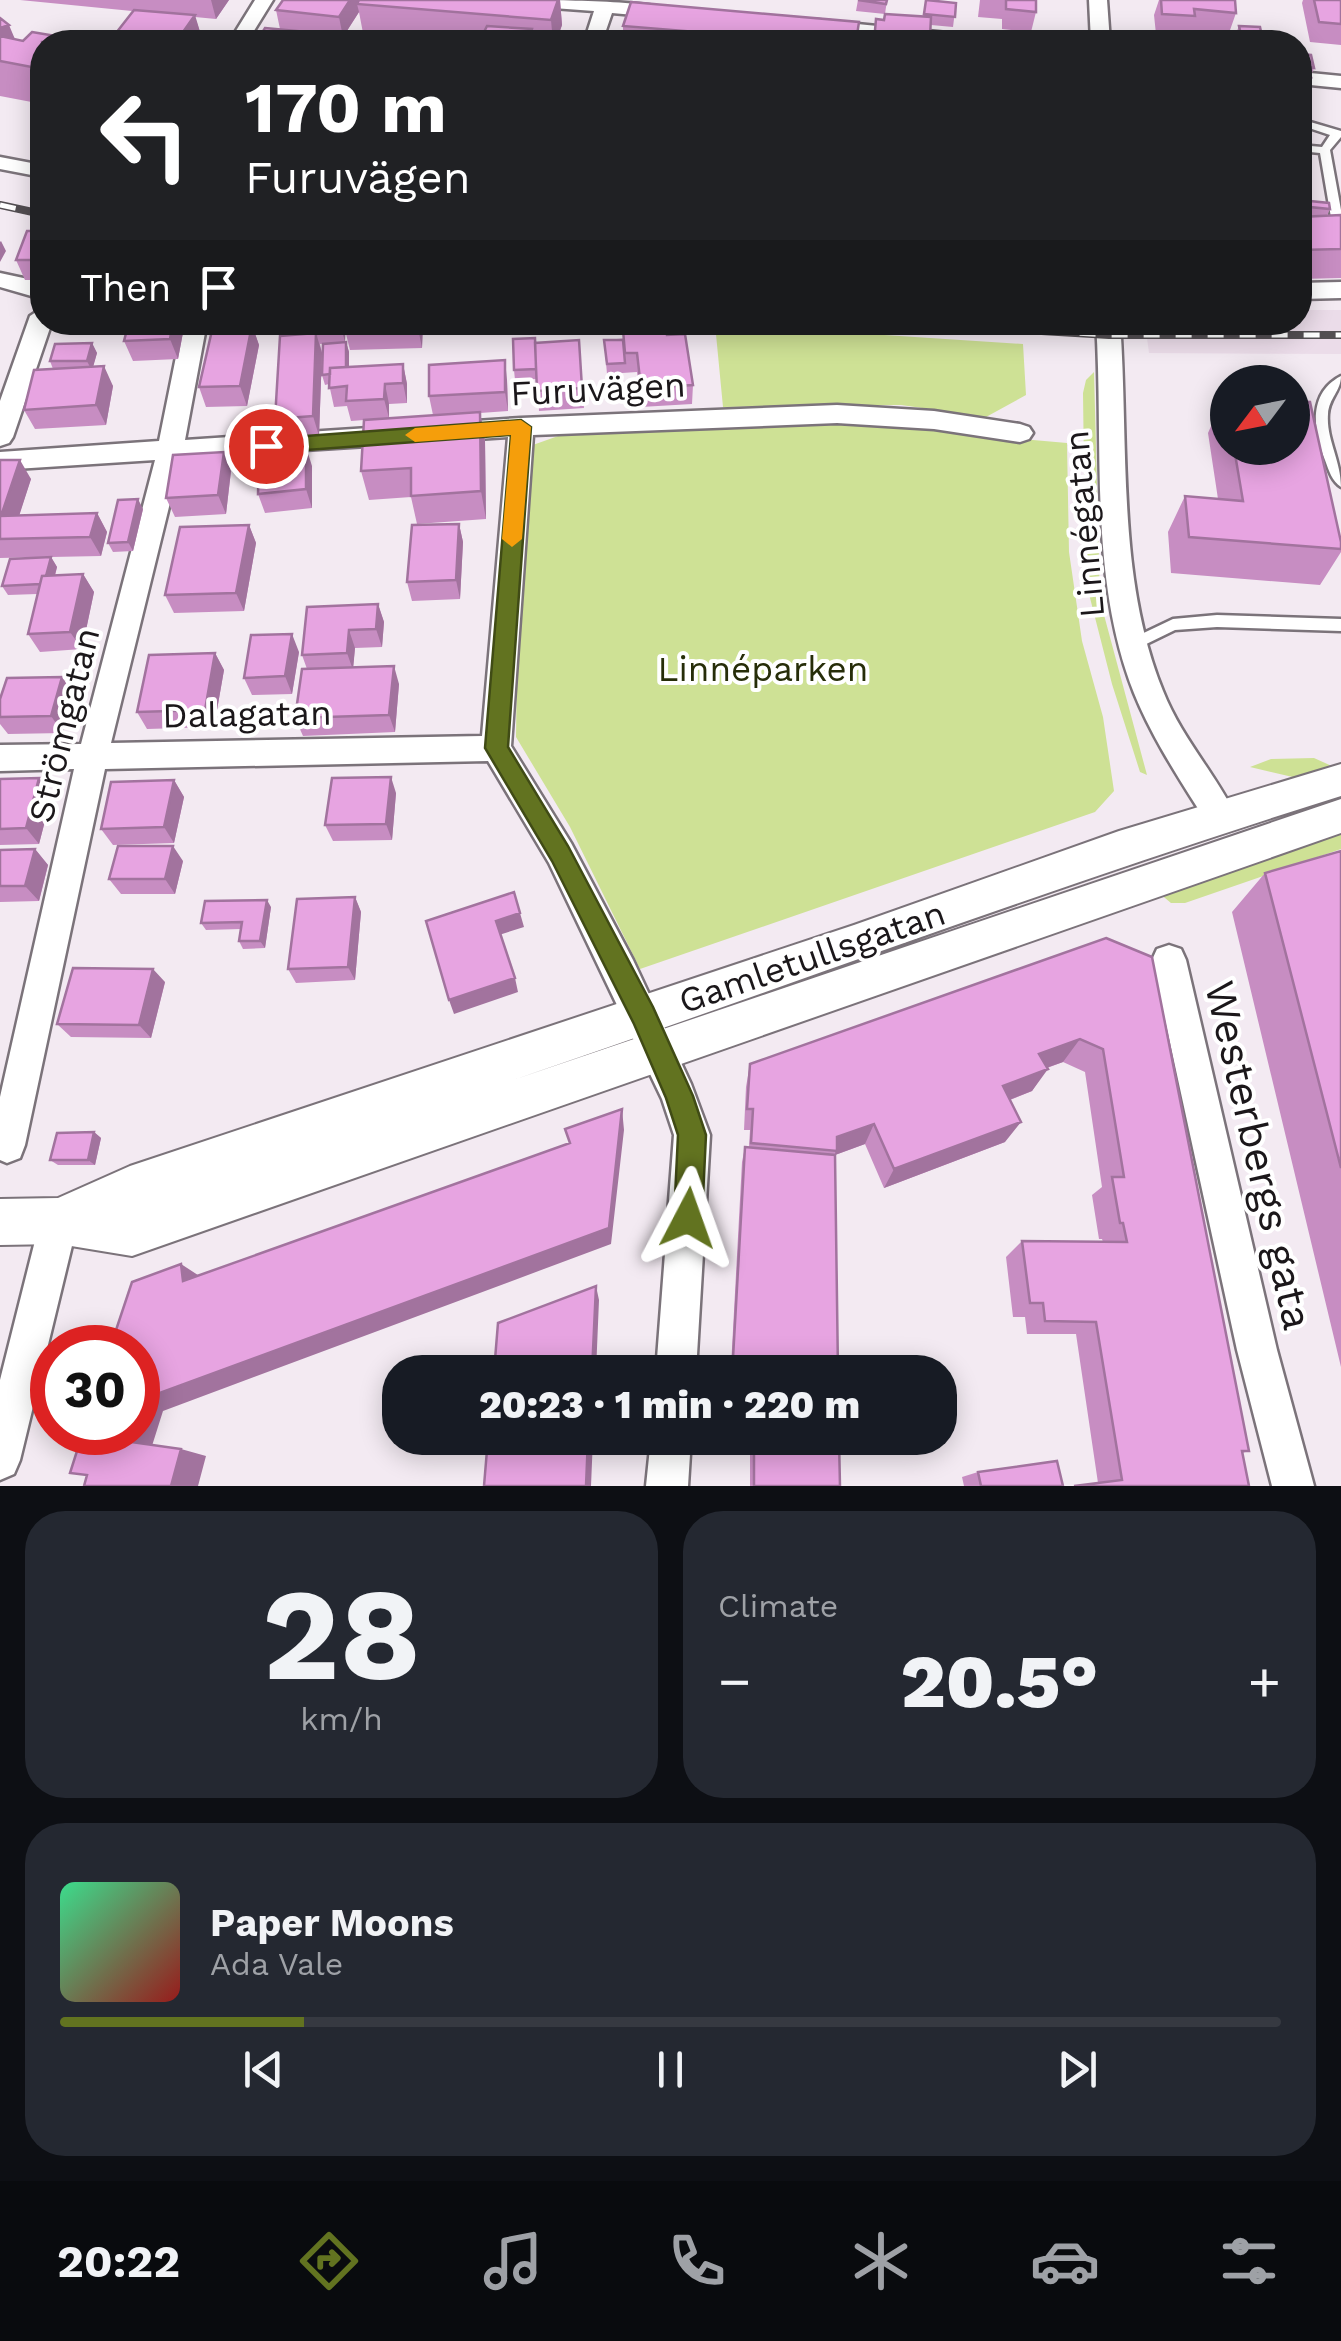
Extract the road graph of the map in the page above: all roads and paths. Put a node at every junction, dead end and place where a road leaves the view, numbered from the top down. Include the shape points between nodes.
1 (264, 0) edge
2 (526, 0) edge
3 (817, 0) edge
4 (1098, 0) edge
5 (606, 6) junction
6 (680, 14) edge
7 (245, 30) edge
8 (597, 30) edge
9 (854, 30) edge
10 (1100, 30) edge
11 (1312, 79) edge
12 (1341, 82) edge
13 (1312, 126) edge
14 (1339, 134) edge
15 (1312, 149) edge
16 (1325, 150) junction
17 (0, 163) edge
18 (30, 169) edge
19 (1336, 242) edge
20 (0, 280) edge
21 (30, 285) edge
22 (1341, 290) edge
23 (1312, 291) edge
24 (35, 335) edge
25 (193, 335) edge
26 (1109, 335) edge
27 (1341, 380) edge
28 (521, 427) junction
29 (1020, 433) dead end
30 (0, 437) edge
31 (170, 450) junction
32 (0, 460) edge
33 (1341, 482) edge
34 (1341, 625) edge
35 (1134, 644) junction
36 (496, 748) junction
37 (93, 754) junction
38 (0, 758) edge
39 (1341, 780) edge
40 (1220, 816) junction
41 (1341, 816) edge
42 (1168, 960) dead end
43 (651, 1035) junction
44 (6, 1145) dead end
45 (59, 1221) junction
46 (0, 1222) edge
47 (677, 1355) edge
48 (669, 1455) edge
49 (0, 1460) edge
50 (666, 1486) edge
51 (1292, 1486) edge

1 - 7 street
2 - 5 street
3 - 9 street via 802,25
4 - 10 street
5 - 6 street
5 - 8 street
11 - 12 street
13 - 14 lane
14 - 16 lane
15 - 16 lane
16 - 19 lane
17 - 18 street
20 - 21 street
22 - 23 street
24 - 30 street
25 - 31 street, Strömgatan
26 - 35 street, Linnégatan via 1120,567
27 - 33 lane via 1325,391 1319,410
28 - 29 street, Furuvägen via 837,414
28 - 31 street, Furuvägen
28 - 36 street
31 - 32 street, Furuvägen
31 - 37 street, Strömgatan
34 - 35 lane via 1217,620 1173,626
35 - 40 street, Linnégatan via 1170,733
36 - 37 street, Dalagatan
36 - 43 street via 560,853
37 - 38 street, Dalagatan
37 - 44 street, Strömgatan
39 - 40 street, Gamletullsgatan
40 - 43 street, Gamletullsgatan via 1104,853
41 - 43 street, Gamletullsgatan
42 - 51 street, Westerbergs gata
43 - 45 street, Gamletullsgatan via 130,1189
43 - 47 street via 692,1135
45 - 46 street, Gamletullsgatan
45 - 49 street
48 - 50 street

